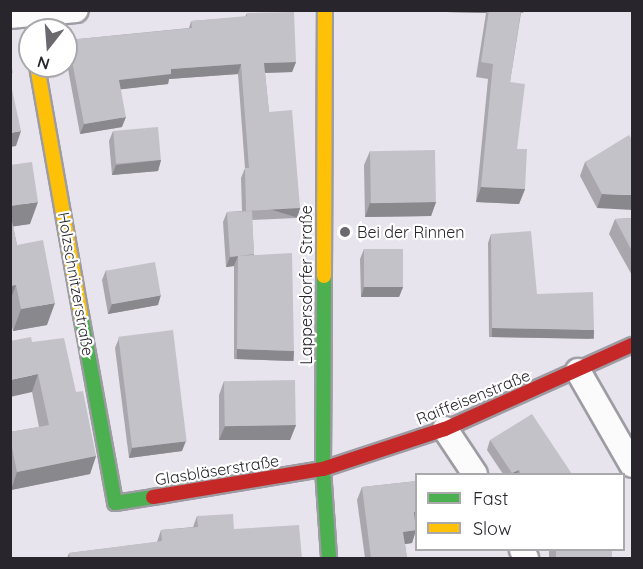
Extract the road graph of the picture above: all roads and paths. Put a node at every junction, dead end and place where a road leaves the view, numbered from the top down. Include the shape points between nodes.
1 (76, 10) edge
2 (325, 10) edge
3 (37, 18) edge
4 (39, 78) edge
5 (633, 345) edge
6 (578, 371) junction
7 (445, 429) junction
8 (633, 465) edge
9 (323, 469) junction
10 (474, 473) edge
11 (116, 503) joint
12 (329, 558) edge

1 - 3 street
2 - 9 street, Lappersdorfer Straße
4 - 11 street, Holzschnitzerstraße
5 - 6 street, Raiffeisenstraße
6 - 7 street, Raiffeisenstraße
6 - 8 street
7 - 9 street, Raiffeisenstraße
7 - 10 street
9 - 11 street, Glasbläserstraße
9 - 12 street, Lappersdorfer Straße

